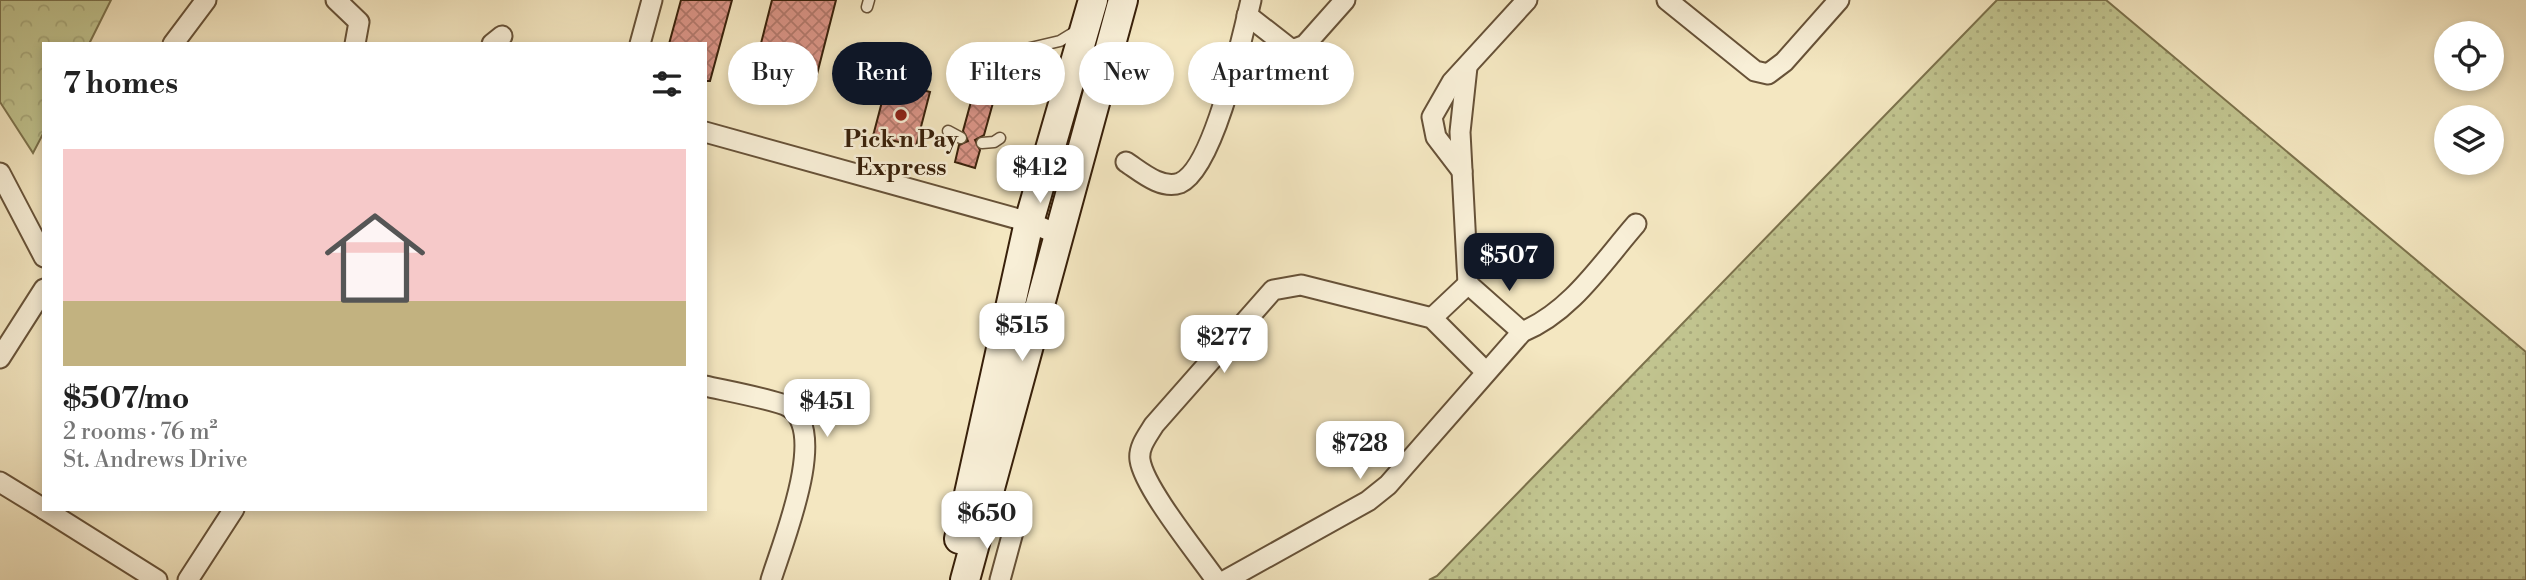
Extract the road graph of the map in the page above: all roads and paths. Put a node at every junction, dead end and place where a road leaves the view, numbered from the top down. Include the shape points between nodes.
1 (206, 0) edge
2 (337, 0) edge
3 (652, 0) edge
4 (1123, 0) edge
5 (1345, 0) edge
6 (1527, 0) edge
7 (1667, 0) edge
8 (1839, 0) edge
9 (1249, 7) edge
10 (1090, 11) edge
11 (174, 42) edge
12 (355, 42) edge
13 (641, 42) edge
14 (1056, 42) edge
15 (1466, 67) junction
16 (1065, 100) edge
17 (1064, 105) edge
18 (948, 131) dead end
19 (707, 133) edge
20 (961, 138) dead end
21 (1000, 138) dead end
22 (982, 143) dead end
23 (1126, 162) dead end
24 (1462, 171) junction
25 (0, 173) edge
26 (1029, 222) junction
27 (1636, 224) dead end
28 (1057, 234) junction
29 (42, 253) edge
30 (1468, 284) junction
31 (42, 292) edge
32 (1432, 318) junction
33 (1522, 332) junction
34 (0, 358) edge
35 (1486, 372) junction
36 (707, 386) edge
37 (0, 482) edge
38 (42, 508) edge
39 (47, 511) edge
40 (233, 511) edge
41 (1013, 532) dead end
42 (157, 580) edge
43 (188, 580) edge
44 (771, 580) edge
45 (951, 580) edge
46 (965, 580) edge
47 (1000, 580) edge
48 (1216, 580) edge
49 (1226, 580) edge

1 - 11 street
2 - 12 street via 359,22
3 - 13 street
4 - 28 main road
5 - 9 street via 1305,45 1293,50
6 - 15 street
7 - 8 street via 1755,71 1768,74
9 - 23 street via 1210,147 1199,165 1180,183 1164,183
10 - 14 lane
10 - 16 main road
15 - 24 street via 1461,104
15 - 24 street via 1432,117 1436,137
17 - 26 main road
18 - 20 lane
19 - 26 street
21 - 22 lane
24 - 30 street
25 - 29 street
26 - 28 street
26 - 45 main road
27 - 33 street via 1561,309
28 - 46 main road
30 - 32 street
30 - 33 street
31 - 34 street
32 - 35 street
32 - 48 street via 1301,285 1273,290 1154,425 1141,449 1144,472
33 - 35 street
35 - 49 street via 1404,470 1368,500
36 - 44 street via 789,407 802,422 807,441 804,466
37 - 38 street
39 - 42 street
40 - 43 street
41 - 47 street

